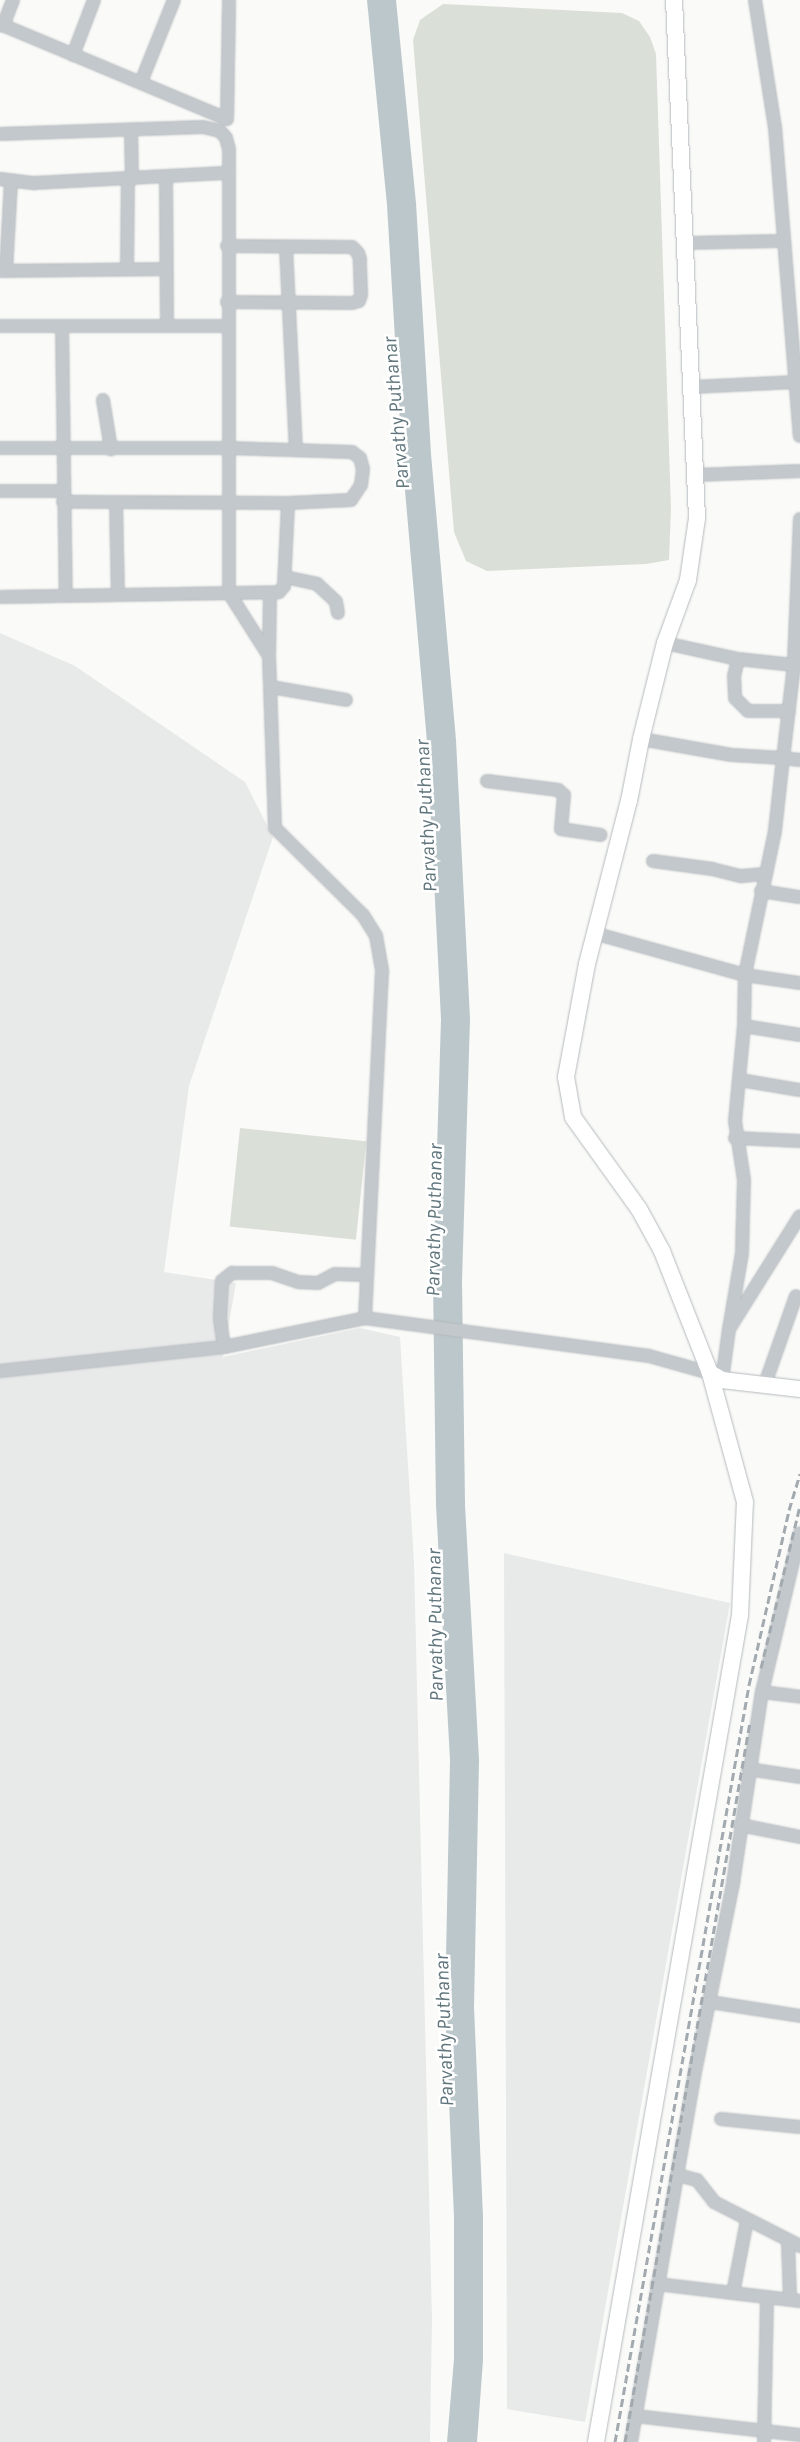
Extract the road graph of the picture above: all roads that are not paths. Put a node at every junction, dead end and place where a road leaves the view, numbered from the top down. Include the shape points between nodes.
1 (13, 0) edge
2 (94, 0) edge
3 (174, 0) edge
4 (229, 0) edge
5 (674, 0) edge
6 (755, 0) edge
7 (2, 25) edge
8 (73, 55) junction
9 (141, 82) junction
10 (131, 131) junction
11 (0, 134) edge
12 (228, 173) junction
13 (166, 178) junction
14 (130, 179) junction
15 (5, 180) edge
16 (784, 241) junction
17 (685, 243) junction
18 (227, 246) junction
19 (286, 247) junction
20 (127, 269) junction
21 (166, 269) junction
22 (3, 271) edge
23 (227, 302) junction
24 (290, 304) junction
25 (0, 326) edge
26 (62, 326) junction
27 (167, 326) junction
28 (227, 326) junction
29 (796, 382) junction
30 (692, 387) junction
31 (104, 400) dead end
32 (800, 436) edge
33 (0, 448) edge
34 (227, 448) junction
35 (110, 449) junction
36 (296, 449) junction
37 (64, 450) junction
38 (800, 471) edge
39 (696, 475) junction
40 (0, 491) edge
41 (63, 496) junction
42 (116, 502) junction
43 (227, 503) junction
44 (288, 503) junction
45 (800, 519) edge
46 (285, 577) junction
47 (229, 593) junction
48 (270, 593) junction
49 (118, 595) junction
50 (66, 596) junction
51 (0, 597) edge
52 (338, 613) dead end
53 (665, 643) junction
54 (797, 644) edge
55 (269, 656) junction
56 (738, 659) junction
57 (794, 665) junction
58 (271, 687) junction
59 (346, 700) dead end
60 (789, 711) junction
61 (641, 739) junction
62 (783, 758) junction
63 (800, 760) edge
64 (487, 781) dead end
65 (600, 836) dead end
66 (653, 862) dead end
67 (765, 874) junction
68 (761, 891) junction
69 (800, 897) edge
70 (597, 934) junction
71 (745, 975) junction
72 (800, 983) edge
73 (744, 1026) junction
74 (800, 1035) edge
75 (740, 1080) junction
76 (800, 1090) edge
77 (735, 1138) junction
78 (800, 1141) edge
79 (800, 1216) edge
80 (367, 1275) junction
81 (796, 1296) dead end
82 (365, 1318) junction
83 (729, 1329) junction
84 (224, 1347) junction
85 (0, 1370) edge
86 (716, 1377) junction
87 (765, 1384) junction
88 (800, 1389) edge
89 (800, 1533) edge
90 (762, 1692) junction
91 (800, 1697) edge
92 (748, 1769) junction
93 (800, 1777) edge
94 (740, 1825) junction
95 (800, 1837) edge
96 (710, 2002) junction
97 (800, 2016) edge
98 (721, 2119) dead end
99 (800, 2127) edge
100 (678, 2174) junction
101 (748, 2220) junction
102 (794, 2244) edge
103 (657, 2284) junction
104 (733, 2293) junction
105 (767, 2297) junction
106 (795, 2300) edge
107 (636, 2416) junction
108 (800, 2435) edge
109 (764, 2436) edge
110 (596, 2442) edge
111 (631, 2442) edge

1 - 7 street
2 - 8 street
3 - 9 street
4 - 9 street via 227,119
5 - 17 main road
6 - 16 street via 775,127
7 - 8 street
8 - 9 street
10 - 11 street
10 - 12 street via 203,127 220,131 226,134 229,149
10 - 14 street
12 - 13 street
12 - 18 street
13 - 14 street
13 - 21 street
14 - 15 street via 35,183
14 - 20 street
15 - 22 street
16 - 17 street
16 - 29 street
17 - 30 main road
18 - 19 street
18 - 23 street
19 - 24 street
19 - 24 street via 352,247 360,259 358,301
20 - 21 street
20 - 22 street
21 - 27 street
23 - 24 street
23 - 28 street
24 - 36 street
25 - 26 street
26 - 27 street
26 - 37 street
27 - 28 street
28 - 34 street
29 - 30 street
29 - 32 street
30 - 39 main road
31 - 35 street
33 - 37 street
34 - 35 street
34 - 36 street
34 - 43 street
35 - 37 street
36 - 44 street via 356,454 362,462 361,486 351,500
37 - 41 street
38 - 39 street
39 - 53 main road via 697,518 688,580
40 - 41 street
41 - 42 street
41 - 50 street
42 - 43 street
42 - 49 street
43 - 44 street
43 - 47 street
44 - 46 street
45 - 54 street
46 - 48 street via 282,590
46 - 52 street via 317,584 336,602
47 - 48 street
47 - 49 street
47 - 55 street
48 - 55 street
49 - 50 street
50 - 51 street
53 - 56 street
53 - 61 main road
54 - 57 street
55 - 58 street
56 - 57 street
56 - 60 street via 734,676 735,698 748,711
57 - 60 street
58 - 59 street
58 - 80 street via 272,820 275,828 363,915 376,936 382,971
60 - 62 street
61 - 62 street via 732,755
61 - 70 main road
62 - 63 street
62 - 67 street via 775,831
64 - 65 street via 558,790 564,795 561,829
66 - 67 street via 712,868 740,876
67 - 68 street
68 - 69 street
68 - 71 street
70 - 71 street
70 - 86 main road via 587,964 567,1061 567,1097 573,1117 639,1209 662,1251
71 - 72 street
71 - 73 street
73 - 74 street
73 - 75 street
75 - 76 street
75 - 77 street
77 - 78 street
77 - 83 street via 744,1189 742,1253
79 - 83 street
80 - 82 street
80 - 84 street via 335,1274 318,1283 298,1282 272,1273 232,1273 222,1280 220,1318
81 - 87 street
82 - 84 street
82 - 86 street via 650,1356
83 - 86 street
84 - 85 street
86 - 87 main road
86 - 110 main road via 745,1502 740,1615
87 - 88 main road
89 - 90 street
90 - 91 street
90 - 92 street
92 - 93 street
92 - 94 street
94 - 95 street
94 - 96 street via 733,1883
96 - 97 street
96 - 100 street
98 - 99 street
100 - 101 street via 697,2180 710,2199
100 - 103 street
101 - 102 street
101 - 104 street
102 - 106 street
103 - 104 street
103 - 107 street
104 - 105 street
105 - 106 street
105 - 109 street
107 - 109 street
107 - 111 street
108 - 109 street

